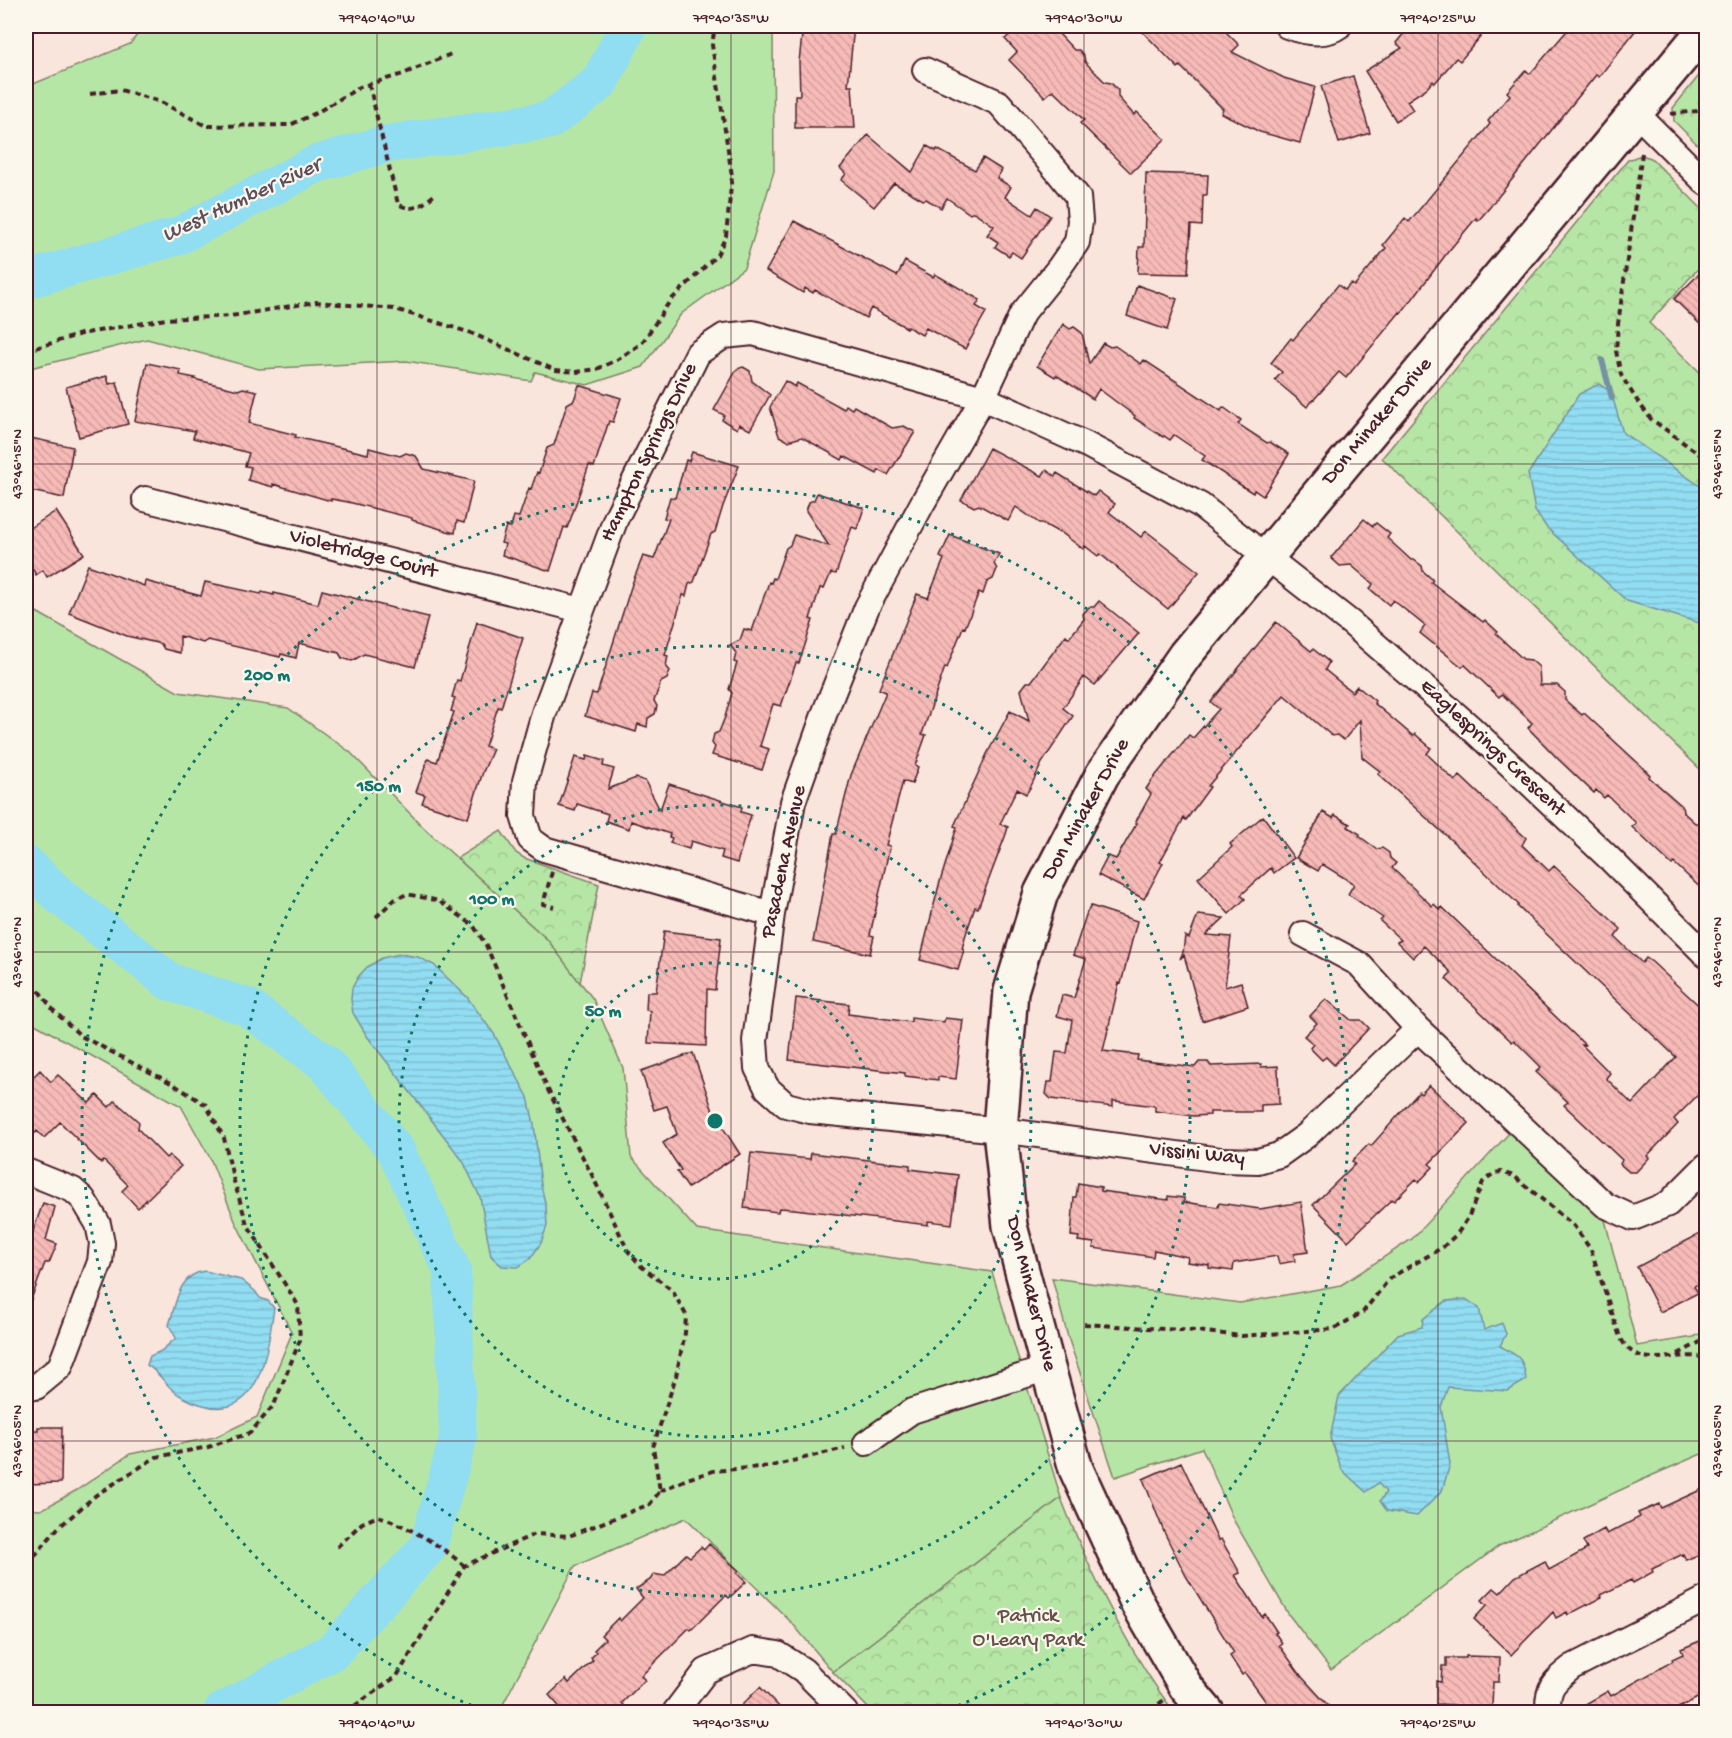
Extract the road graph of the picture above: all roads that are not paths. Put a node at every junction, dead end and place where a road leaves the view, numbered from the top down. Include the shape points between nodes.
1 (1287, 26) edge
2 (1339, 26) edge
3 (1707, 28) edge
4 (925, 70) dead end
5 (1636, 113) junction
6 (1707, 183) edge
7 (983, 398) junction
8 (145, 499) dead end
9 (1267, 556) junction
10 (581, 610) junction
11 (771, 914) junction
12 (1303, 934) dead end
13 (1707, 955) edge
14 (1418, 1029) junction
15 (1000, 1130) junction
16 (1707, 1166) edge
17 (26, 1171) edge
18 (1048, 1368) junction
19 (26, 1387) edge
20 (866, 1443) road end
21 (1707, 1599) edge
22 (675, 1713) edge
23 (845, 1713) edge
24 (1208, 1713) edge
25 (1548, 1713) edge

1 - 2 street via 1320,33
3 - 5 street, Don Minaker Drive
4 - 7 street, Pasadena Avenue via 999,103 1078,197 1077,242 1022,314
5 - 6 street
5 - 9 street, Don Minaker Drive
7 - 9 street, Hampton Springs Drive via 1088,445 1200,505
7 - 10 street, Hampton Springs Drive via 753,333 724,336 698,353 616,518
7 - 11 street, Pasadena Avenue via 867,607 794,802
8 - 10 street, Violetridge Court
9 - 13 street, Eaglesprings Crescent via 1469,726
9 - 15 street, Don Minaker Drive via 1185,655 1102,775 1041,893 1011,991
10 - 11 street, Hampton Springs Drive via 544,713 525,781 523,816 530,839 544,849
11 - 15 street, Pasadena Avenue via 755,1041 757,1068 767,1088 786,1105 810,1111
12 - 14 street via 1359,964
14 - 15 street, Vissini Way via 1307,1135 1279,1155 1258,1161 1221,1160
14 - 16 street via 1605,1205 1633,1218 1668,1204
15 - 18 street, Don Minaker Drive via 1010,1226
17 - 19 street via 73,1190 83,1199 98,1224 102,1243 100,1262 60,1367 36,1387
18 - 20 street via 912,1411
18 - 24 street, Don Minaker Drive via 1076,1468 1138,1604 1186,1687
21 - 25 street via 1572,1667 1554,1682 1548,1697
22 - 23 street via 705,1671 753,1650 778,1654 803,1670

